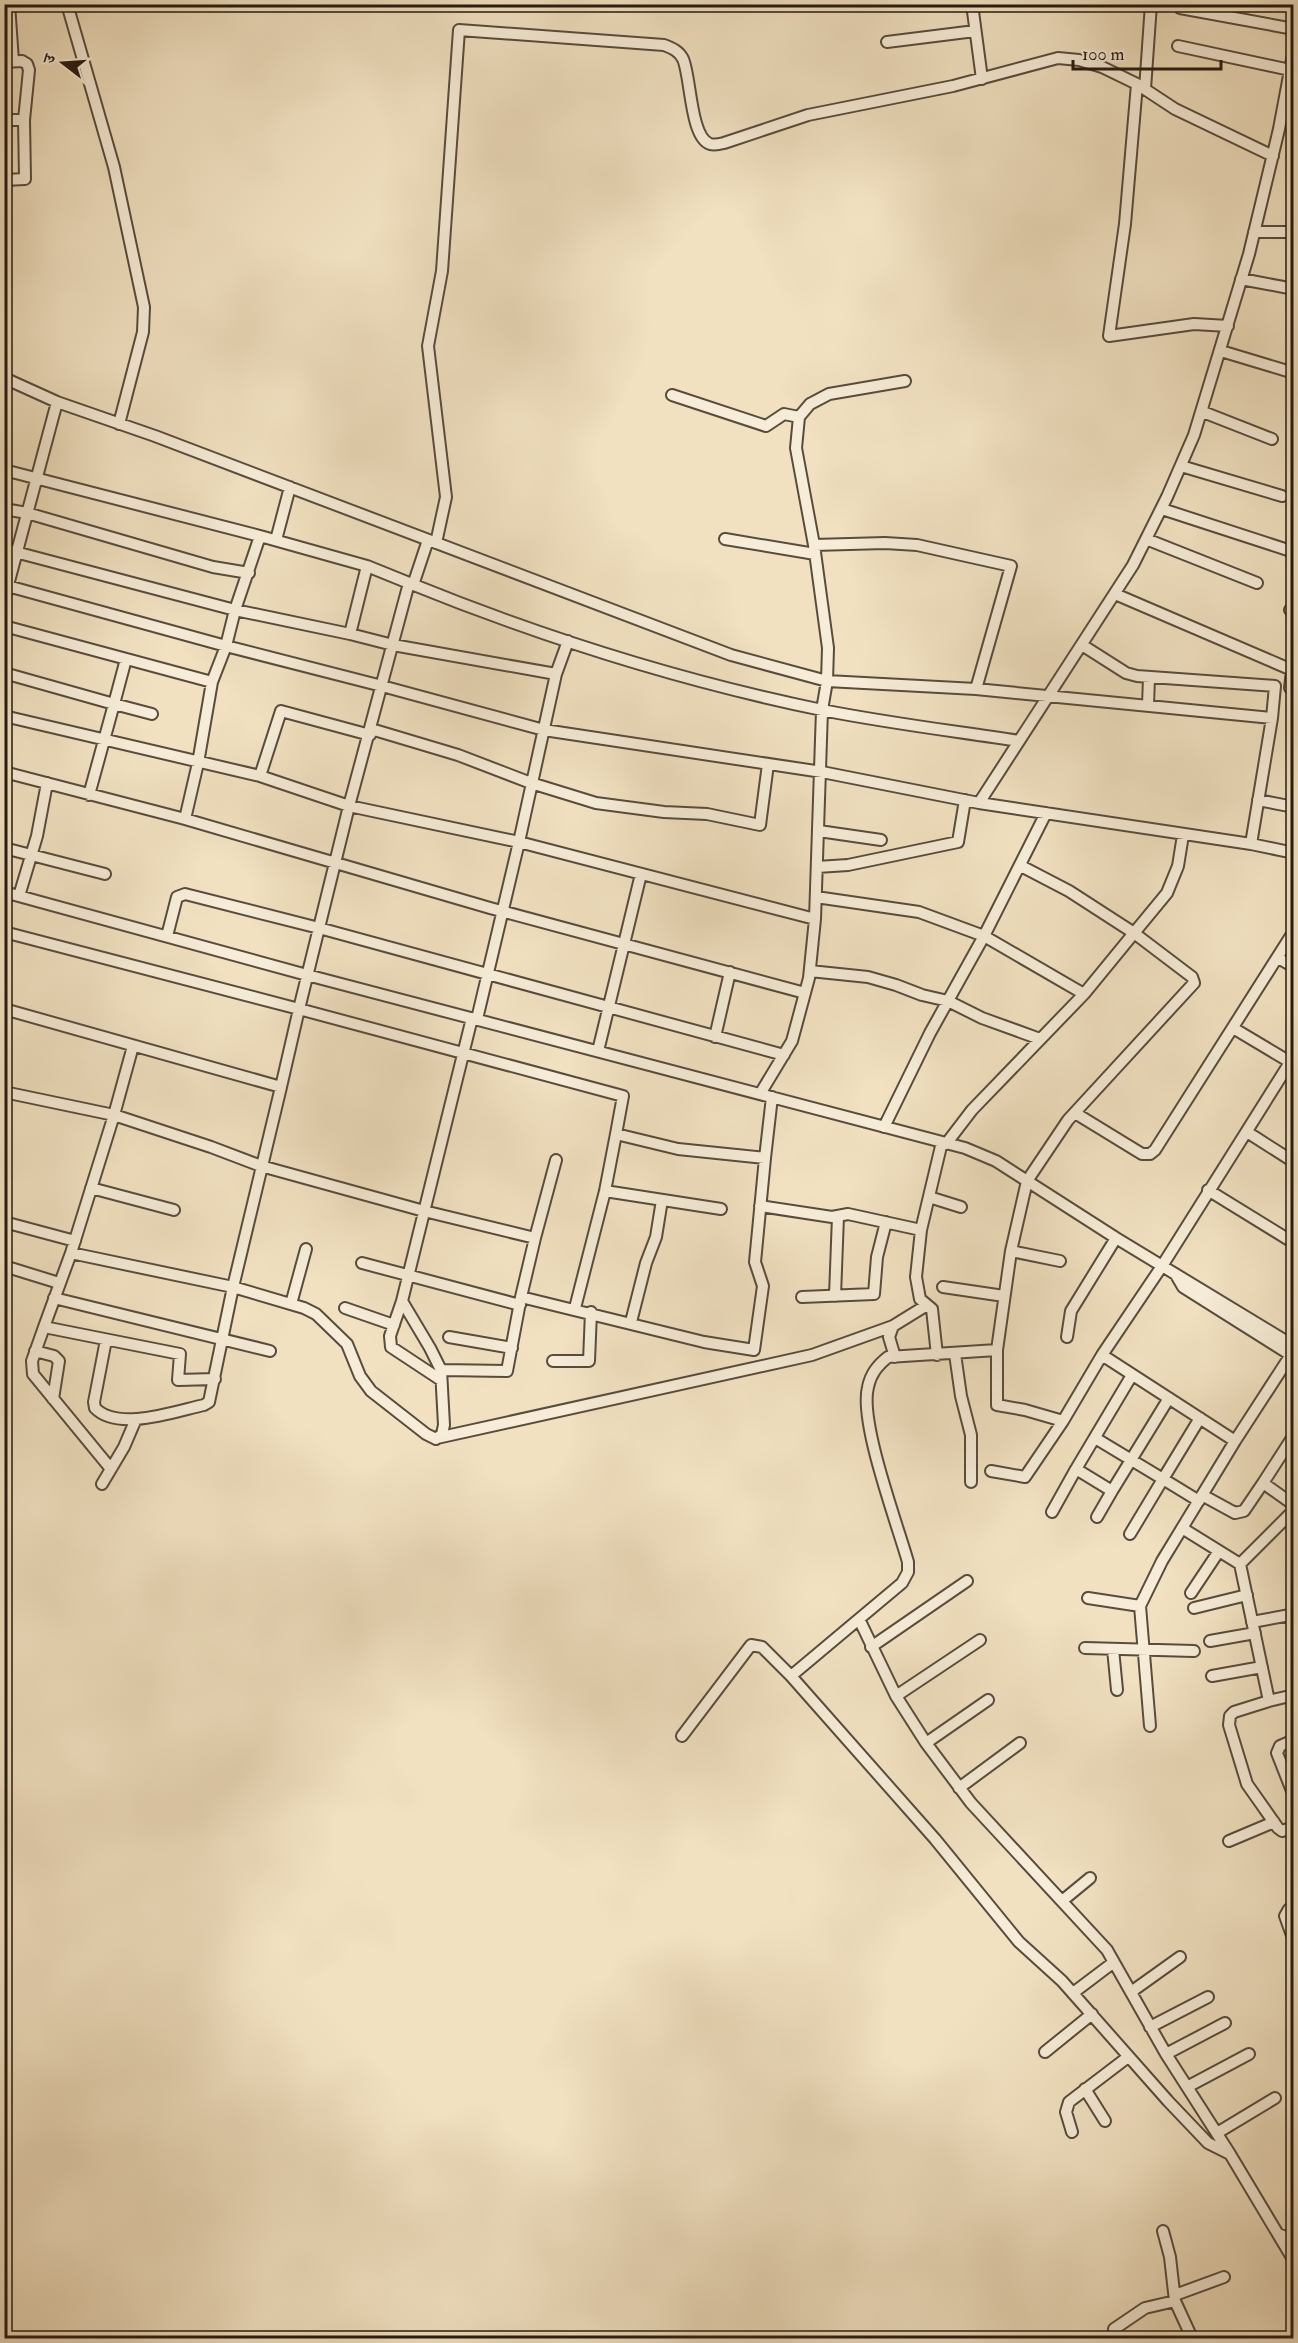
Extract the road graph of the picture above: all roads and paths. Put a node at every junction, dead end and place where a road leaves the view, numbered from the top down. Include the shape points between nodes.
1 (9, 4) edge
2 (67, 4) edge
3 (972, 4) edge
4 (1151, 4) edge
5 (1180, 8) dead end
6 (1293, 29) edge
7 (975, 31) junction
8 (887, 42) dead end
9 (1178, 46) dead end
10 (1293, 49) edge
11 (9, 62) edge
12 (1290, 70) junction
13 (982, 79) junction
14 (1141, 87) junction
15 (4, 120) edge
16 (24, 120) junction
17 (1273, 156) junction
18 (4, 180) edge
19 (1254, 232) junction
20 (1293, 232) edge
21 (1241, 279) junction
22 (1293, 289) edge
23 (1228, 326) junction
24 (1221, 351) junction
25 (1293, 373) edge
26 (4, 378) edge
27 (905, 381) dead end
28 (672, 395) dead end
29 (57, 402) junction
30 (1203, 412) junction
31 (799, 417) junction
32 (119, 424) junction
33 (1272, 440) dead end
34 (1181, 466) junction
35 (4, 470) edge
36 (36, 478) junction
37 (290, 487) junction
38 (1282, 496) dead end
39 (4, 509) edge
40 (1162, 509) junction
41 (27, 513) junction
42 (260, 536) junction
43 (725, 539) dead end
44 (1146, 539) junction
45 (276, 540) junction
46 (432, 541) junction
47 (4, 549) edge
48 (815, 550) junction
49 (1293, 552) edge
50 (17, 553) junction
51 (367, 566) junction
52 (249, 573) junction
53 (1257, 583) dead end
54 (411, 584) junction
55 (6, 585) edge
56 (1115, 594) junction
57 (4, 600) edge
58 (235, 610) junction
59 (4, 626) edge
60 (350, 634) junction
61 (568, 641) junction
62 (393, 645) junction
63 (1082, 645) junction
64 (226, 646) junction
65 (126, 659) junction
66 (1293, 667) edge
67 (4, 673) edge
68 (556, 674) junction
69 (1149, 678) junction
70 (827, 681) junction
71 (212, 682) junction
72 (382, 686) junction
73 (1275, 686) junction
74 (1292, 688) edge
75 (976, 689) junction
76 (1049, 695) junction
77 (114, 704) junction
78 (1148, 705) junction
79 (822, 710) junction
80 (152, 714) dead end
81 (4, 716) edge
82 (1272, 718) junction
83 (544, 730) junction
84 (370, 732) junction
85 (104, 740) junction
86 (1019, 741) junction
87 (198, 763) junction
88 (768, 764) junction
89 (4, 772) edge
90 (822, 772) junction
91 (260, 776) junction
92 (47, 783) junction
93 (531, 783) junction
94 (89, 795) junction
95 (965, 800) junction
96 (1258, 800) junction
97 (980, 803) junction
98 (349, 806) junction
99 (1293, 807) edge
100 (1046, 813) junction
101 (184, 819) junction
102 (819, 831) junction
103 (1183, 835) junction
104 (881, 840) dead end
105 (519, 842) junction
106 (1251, 844) junction
107 (4, 848) edge
108 (1293, 853) edge
109 (31, 855) junction
110 (337, 862) junction
111 (1021, 866) junction
112 (817, 867) junction
113 (105, 874) dead end
114 (641, 874) junction
115 (4, 892) edge
116 (19, 896) junction
117 (816, 897) junction
118 (503, 912) junction
119 (815, 919) junction
120 (319, 928) junction
121 (1293, 931) edge
122 (4, 933) edge
123 (1134, 933) junction
124 (167, 936) junction
125 (984, 936) junction
126 (624, 944) junction
127 (1278, 958) junction
128 (1293, 967) edge
129 (810, 971) junction
130 (730, 972) junction
131 (307, 975) junction
132 (488, 975) junction
133 (805, 993) junction
134 (1084, 994) junction
135 (948, 1001) junction
136 (609, 1008) junction
137 (4, 1009) edge
138 (299, 1009) junction
139 (474, 1019) junction
140 (1233, 1028) junction
141 (715, 1037) junction
142 (1040, 1039) junction
143 (133, 1046) junction
144 (598, 1051) junction
145 (462, 1052) junction
146 (784, 1055) junction
147 (1292, 1059) edge
148 (281, 1087) junction
149 (4, 1092) edge
150 (760, 1094) junction
151 (772, 1097) junction
152 (1075, 1113) junction
153 (114, 1115) junction
154 (884, 1127) junction
155 (1246, 1132) junction
156 (616, 1134) junction
157 (944, 1143) junction
158 (765, 1158) junction
159 (556, 1160) dead end
160 (1293, 1162) edge
161 (261, 1166) junction
162 (1027, 1181) junction
163 (91, 1188) junction
164 (1208, 1190) junction
165 (605, 1191) junction
166 (929, 1197) junction
167 (662, 1200) junction
168 (760, 1206) junction
169 (961, 1207) dead end
170 (721, 1209) dead end
171 (174, 1210) dead end
172 (424, 1211) junction
173 (837, 1216) junction
174 (4, 1222) edge
175 (886, 1222) junction
176 (921, 1230) junction
177 (535, 1238) junction
178 (1116, 1238) junction
179 (75, 1241) junction
180 (1293, 1243) edge
181 (306, 1249) dead end
182 (1011, 1251) junction
183 (71, 1253) junction
184 (1060, 1261) dead end
185 (362, 1263) dead end
186 (4, 1266) edge
187 (1162, 1266) junction
188 (407, 1276) junction
189 (59, 1283) junction
190 (233, 1287) junction
191 (943, 1287) dead end
192 (835, 1296) junction
193 (1004, 1296) junction
194 (802, 1297) dead end
195 (54, 1298) junction
196 (402, 1301) junction
197 (520, 1301) junction
198 (291, 1304) junction
199 (927, 1305) junction
200 (345, 1308) dead end
201 (574, 1308) junction
202 (591, 1312) junction
203 (630, 1322) junction
204 (394, 1325) junction
205 (893, 1326) junction
206 (44, 1327) junction
207 (1067, 1337) dead end
208 (449, 1338) dead end
209 (106, 1340) junction
210 (223, 1340) junction
211 (512, 1348) junction
212 (997, 1350) junction
213 (36, 1351) junction
214 (270, 1351) dead end
215 (1293, 1352) edge
216 (955, 1354) junction
217 (937, 1355) junction
218 (1102, 1356) junction
219 (895, 1357) junction
220 (553, 1361) dead end
221 (441, 1375) junction
222 (1132, 1375) junction
223 (215, 1379) junction
224 (1169, 1398) junction
225 (53, 1399) junction
226 (1200, 1418) junction
227 (136, 1419) junction
228 (1063, 1421) junction
229 (1293, 1435) edge
230 (436, 1438) junction
231 (1095, 1438) junction
232 (1235, 1441) junction
233 (1132, 1459) junction
234 (111, 1469) junction
235 (1076, 1469) junction
236 (991, 1471) dead end
237 (1163, 1479) junction
238 (971, 1482) dead end
239 (1263, 1483) junction
240 (102, 1484) dead end
241 (1112, 1491) junction
242 (1201, 1498) junction
243 (1293, 1505) edge
244 (1293, 1510) edge
245 (1052, 1512) dead end
246 (1097, 1517) dead end
247 (1182, 1528) junction
248 (1130, 1534) dead end
249 (1219, 1551) junction
250 (1240, 1564) junction
251 (967, 1581) dead end
252 (1191, 1593) dead end
253 (1247, 1595) junction
254 (1088, 1598) dead end
255 (1140, 1606) junction
256 (1194, 1608) dead end
257 (859, 1619) junction
258 (1252, 1622) junction
259 (1293, 1627) edge
260 (1255, 1633) junction
261 (980, 1640) dead end
262 (1210, 1641) dead end
263 (871, 1647) junction
264 (1085, 1648) dead end
265 (1113, 1649) junction
266 (1142, 1650) junction
267 (1194, 1651) dead end
268 (1262, 1667) junction
269 (791, 1676) junction
270 (1212, 1676) dead end
271 (1118, 1690) dead end
272 (1293, 1695) edge
273 (896, 1696) junction
274 (988, 1700) dead end
275 (1269, 1701) junction
276 (1150, 1726) dead end
277 (682, 1736) dead end
278 (1293, 1740) edge
279 (926, 1743) junction
280 (1020, 1743) dead end
281 (960, 1788) junction
282 (1293, 1796) edge
283 (1274, 1822) junction
284 (1293, 1827) edge
285 (1229, 1840) dead end
286 (1090, 1878) dead end
287 (1062, 1901) junction
288 (1293, 1908) edge
289 (1293, 1941) edge
290 (1180, 1957) dead end
291 (1114, 1962) junction
292 (1131, 1992) junction
293 (1073, 1993) junction
294 (1208, 1997) dead end
295 (1092, 2014) junction
296 (1225, 2023) dead end
297 (1150, 2027) junction
298 (1046, 2052) dead end
299 (1166, 2054) junction
300 (1249, 2054) dead end
301 (1128, 2057) junction
302 (1187, 2086) junction
303 (1085, 2089) junction
304 (1275, 2097) dead end
305 (1105, 2121) dead end
306 (1071, 2132) dead end
307 (1217, 2133) junction
308 (1230, 2154) junction
309 (1163, 2231) dead end
310 (1278, 2234) junction
311 (1293, 2240) edge
312 (1293, 2261) edge
313 (1224, 2277) dead end
314 (1175, 2298) junction
315 (1114, 2329) dead end
316 (1192, 2338) edge

1 - 11 street
2 - 32 street via 114,167 144,307 143,332
3 - 7 street
4 - 14 street
5 - 6 street
7 - 8 street
7 - 13 street
9 - 12 street
10 - 12 street
11 - 16 street via 22,61 29,69
12 - 17 street
13 - 14 street via 1058,58 1102,67
13 - 46 street via 808,115 712,145 702,140 683,60 675,49 664,45 459,30 442,272 428,346 446,497
14 - 17 street via 1175,109
14 - 23 street via 1109,336 1194,324
15 - 16 street
16 - 18 street via 25,178
17 - 19 street
19 - 20 street
19 - 21 street
21 - 22 street
21 - 23 street
23 - 24 street
24 - 25 street
24 - 30 street
26 - 29 street
27 - 31 street via 829,394 810,404
28 - 31 street via 766,426 784,414
29 - 32 street
29 - 36 street
30 - 33 street
30 - 34 street
31 - 48 street via 797,454
32 - 37 street
34 - 38 street
34 - 40 street
35 - 36 street
36 - 41 street
36 - 42 street
37 - 45 street
37 - 46 street
39 - 41 street
40 - 44 street
40 - 49 street
41 - 50 street
41 - 52 street via 213,567
42 - 45 street
42 - 52 street
43 - 48 street
44 - 53 street
44 - 56 street
45 - 51 street
46 - 54 street
46 - 70 street via 731,655
47 - 50 street
48 - 70 street via 828,648
48 - 75 street via 885,543 917,545 1011,566
50 - 55 street
50 - 58 street
51 - 54 street
51 - 60 street
52 - 58 street
54 - 61 street
54 - 62 street
55 - 57 street
55 - 64 street
56 - 63 street
56 - 66 street
58 - 60 street
58 - 64 street
59 - 65 street
60 - 62 street
61 - 68 street
61 - 79 street via 670,674
62 - 68 street
62 - 72 street
63 - 69 street via 1126,673
63 - 76 street
64 - 71 street
64 - 72 street
65 - 71 street
65 - 77 street
66 - 74 street
67 - 77 street
68 - 83 street
69 - 73 street
69 - 78 street
70 - 75 street
70 - 79 street
71 - 87 street
72 - 83 street
72 - 84 street
73 - 74 street
73 - 82 street
75 - 76 street
76 - 78 street
76 - 86 street
77 - 80 street
77 - 85 street
78 - 82 street
79 - 86 street
79 - 90 street
81 - 85 street
82 - 96 street
83 - 88 street
83 - 93 street
84 - 91 street via 281,711
84 - 93 street via 458,755
84 - 98 street
85 - 87 street
85 - 94 street
86 - 97 street
87 - 91 street
87 - 101 street
88 - 90 street
88 - 93 street via 760,825 706,814 596,803
89 - 92 street
90 - 95 street
90 - 102 street
91 - 98 street
92 - 94 street
92 - 109 street
93 - 105 street
94 - 101 street
95 - 97 street
95 - 112 street via 958,842 848,865
96 - 99 street
96 - 106 street
97 - 100 street
98 - 105 street
98 - 110 street
100 - 103 street
100 - 111 street
101 - 110 street
102 - 104 street
102 - 112 street
103 - 106 street
103 - 123 street via 1178,866 1167,893
105 - 114 street
105 - 118 street
106 - 108 street
107 - 109 street
109 - 113 street
109 - 116 street
110 - 118 street
110 - 120 street
111 - 123 street
111 - 125 street
112 - 117 street
114 - 119 street
114 - 126 street
115 - 116 street
116 - 124 street
117 - 119 street
117 - 125 street via 919,912
118 - 126 street
118 - 132 street
119 - 129 street
120 - 124 street via 181,894
120 - 131 street
120 - 132 street
121 - 127 street
122 - 138 street
123 - 134 street
123 - 152 street via 1192,977 1194,983
124 - 131 street
125 - 134 street
125 - 135 street
126 - 130 street
126 - 136 street
127 - 128 street
127 - 140 street
129 - 133 street
129 - 135 street via 868,977
130 - 133 street
130 - 141 street
131 - 138 street
131 - 139 street
132 - 136 street
132 - 139 street
133 - 146 street via 792,1041
134 - 142 street
135 - 142 street
135 - 154 street
136 - 141 street
136 - 144 street
137 - 143 street
138 - 145 street
138 - 148 street
139 - 144 street
139 - 145 street
140 - 147 street
140 - 152 street via 1150,1154 1142,1154
141 - 146 street
142 - 157 street
143 - 148 street
143 - 153 street
144 - 150 street
145 - 156 street via 623,1096
145 - 172 street
146 - 150 street
147 - 155 street
148 - 161 street
149 - 153 street
150 - 151 street
151 - 154 street
151 - 158 street
152 - 162 street
153 - 161 street
153 - 163 street
154 - 157 street
155 - 160 street
155 - 164 street
156 - 158 street via 678,1149
156 - 165 street
157 - 162 street via 996,1161
157 - 166 street
158 - 168 street
159 - 177 street
161 - 172 street
161 - 190 street
162 - 178 street
162 - 182 street
163 - 171 street
163 - 179 street
164 - 180 street
164 - 187 street
165 - 167 street
165 - 201 street
166 - 169 street
166 - 176 street
167 - 170 street
167 - 203 street via 656,1237
168 - 173 street
168 - 203 street via 755,1262 763,1286 754,1350 704,1342
172 - 177 street
172 - 188 street
173 - 175 street via 848,1214
173 - 192 street
174 - 179 street
175 - 176 street
175 - 192 street via 877,1257 874,1294
176 - 199 street via 916,1277 920,1299
177 - 197 street
178 - 187 street
178 - 207 street via 1071,1311
179 - 183 street
181 - 198 street
182 - 184 street
182 - 193 street
183 - 189 street
183 - 190 street
185 - 188 street
186 - 189 street
187 - 215 street
187 - 218 street
188 - 196 street
188 - 197 street
189 - 195 street
190 - 198 street
190 - 210 street
191 - 193 street
192 - 194 street
193 - 212 street
195 - 206 street
195 - 210 street
196 - 204 street
196 - 221 street
197 - 201 street
197 - 211 street
198 - 230 street via 326,1322 347,1344 371,1391
199 - 205 street
199 - 217 street via 932,1309
200 - 204 street
201 - 202 street
202 - 203 street
202 - 220 street via 589,1361
204 - 221 street via 391,1347
205 - 219 street via 890,1337
205 - 230 street via 812,1355
206 - 209 street
206 - 213 street
208 - 211 street
209 - 223 street via 180,1354 178,1380
209 - 227 street via 95,1408 106,1415
210 - 214 street
210 - 223 street
211 - 221 street via 507,1371
212 - 216 street
212 - 228 street via 997,1405
213 - 225 street via 33,1374
213 - 225 street via 59,1361
215 - 232 street
216 - 217 street
216 - 238 street via 971,1435
217 - 219 street
218 - 222 street
218 - 228 street
219 - 257 street via 878,1365 867,1389 873,1445 909,1572 902,1583
221 - 230 street via 444,1425 442,1434
222 - 224 street
222 - 231 street
223 - 227 street via 212,1395 204,1405
224 - 226 street
224 - 233 street
225 - 234 street
226 - 232 street
226 - 237 street
227 - 234 street
228 - 236 street via 1026,1477
229 - 239 street
231 - 233 street
231 - 235 street
232 - 242 street
233 - 237 street
233 - 241 street
234 - 240 street
235 - 241 street
235 - 245 street
237 - 242 street
237 - 248 street
239 - 242 street via 1240,1514
239 - 243 street
241 - 246 street
242 - 247 street
244 - 250 street
247 - 249 street
247 - 255 street
249 - 250 street
249 - 252 street
250 - 253 street
251 - 263 street
253 - 256 street
253 - 258 street
254 - 255 street
255 - 266 street
257 - 263 street
257 - 269 street
258 - 259 street via 1290,1616
258 - 260 street
260 - 262 street
260 - 268 street
261 - 273 street
263 - 273 street
264 - 265 street
265 - 266 street
265 - 271 street
266 - 267 street
266 - 276 street
268 - 270 street
268 - 275 street
269 - 277 street via 762,1647 751,1645
269 - 293 street via 1020,1942
272 - 275 street
273 - 279 street
274 - 279 street
275 - 283 street via 1234,1712 1228,1725 1248,1784
278 - 282 street via 1276,1753
279 - 281 street
280 - 281 street
281 - 287 street
283 - 284 street via 1282,1831
283 - 285 street
286 - 287 street
287 - 291 street
288 - 289 street via 1286,1912 1285,1920
290 - 292 street
291 - 292 street
291 - 293 street
292 - 297 street
293 - 295 street
294 - 297 street
295 - 298 street
295 - 301 street
296 - 299 street
297 - 299 street
299 - 302 street
300 - 302 street
301 - 303 street
301 - 308 street via 1208,2143
302 - 307 street
303 - 305 street
303 - 306 street via 1067,2107
304 - 307 street
307 - 308 street
308 - 310 street
309 - 314 street
310 - 311 street
310 - 312 street
313 - 314 street
314 - 315 street via 1145,2308
314 - 316 street

